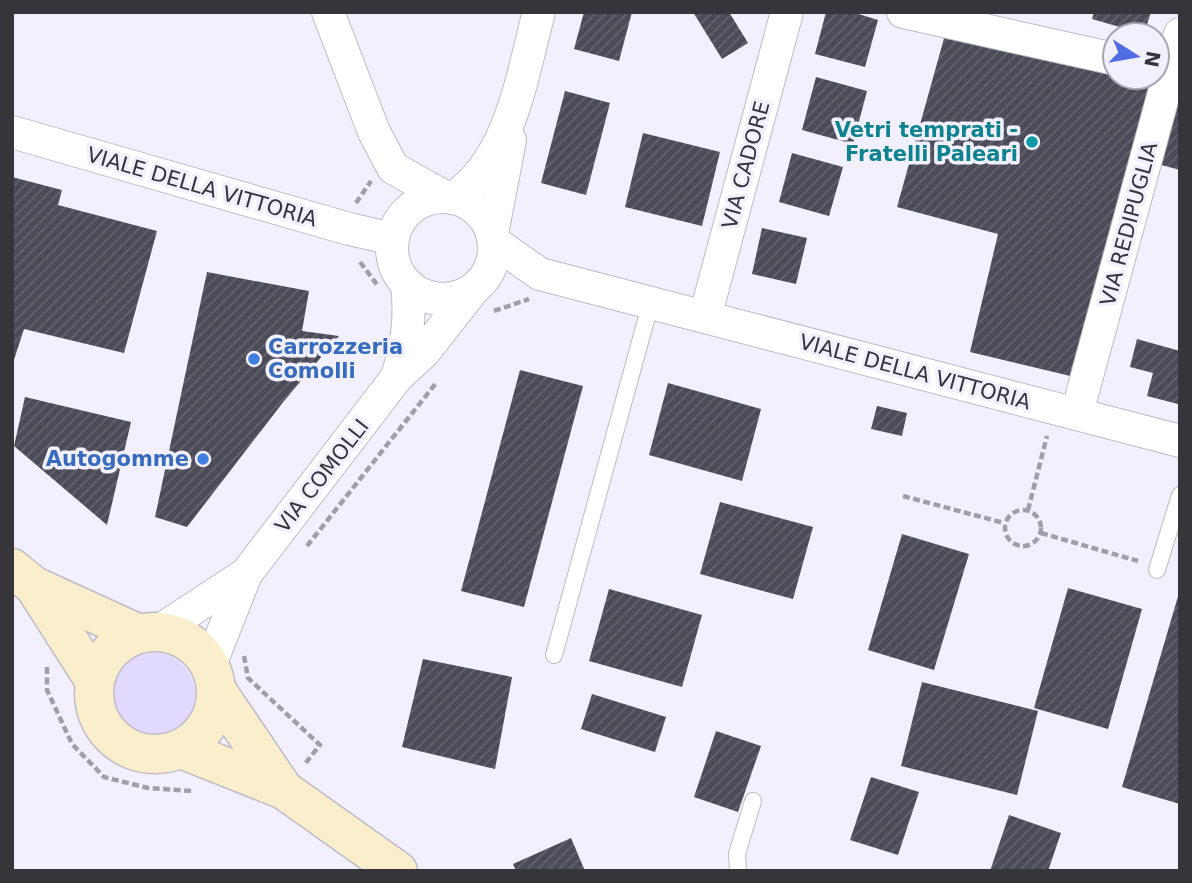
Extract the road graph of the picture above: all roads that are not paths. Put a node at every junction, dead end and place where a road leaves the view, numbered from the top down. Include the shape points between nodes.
1 (328, 12) edge
2 (539, 12) edge
3 (787, 12) edge
4 (903, 12) edge
5 (1180, 34) edge
6 (1101, 56) edge
7 (1171, 64) edge
8 (1164, 91) edge
9 (510, 121) junction
10 (12, 132) edge
11 (386, 172) junction
12 (449, 197) junction
13 (397, 230) junction
14 (493, 238) junction
15 (540, 274) junction
16 (407, 285) junction
17 (476, 287) junction
18 (651, 302) junction
19 (705, 317) junction
20 (397, 377) junction
21 (1077, 413) junction
22 (1180, 440) edge
23 (1180, 495) edge
24 (1153, 567) road end
25 (246, 574) junction
26 (23, 577) edge
27 (148, 632) junction
28 (554, 655) dead end
29 (213, 678) junction
30 (94, 680) junction
31 (181, 749) junction
32 (285, 790) junction
33 (753, 801) dead end
34 (398, 871) edge
35 (738, 871) edge

1 - 11 street
2 - 9 street, VIA COMOLLI
3 - 19 street, VIA CADORE
4 - 6 street
5 - 7 street, VIA REDIPUGLIA
8 - 21 street, VIA REDIPUGLIA
9 - 12 street, VIA COMOLLI via 477,179
9 - 14 street, VIA COMOLLI
10 - 13 street, VIALE DELLA VITTORIA via 349,229
11 - 12 street
11 - 13 street
12 - 13 street, VIA COMOLLI via 418,204
12 - 14 street via 478,211
13 - 16 street, VIA COMOLLI via 394,264
14 - 15 street, VIALE DELLA VITTORIA
14 - 17 street, VIA COMOLLI via 491,267
15 - 17 street, VIALE DELLA VITTORIA
15 - 18 street, VIALE DELLA VITTORIA
16 - 17 street via 437,299 458,298
16 - 20 street, VIA COMOLLI via 410,321
17 - 20 street, VIA COMOLLI via 436,339
18 - 19 street, VIALE DELLA VITTORIA
18 - 28 lane
19 - 21 street, VIALE DELLA VITTORIA
20 - 25 street, VIA COMOLLI
21 - 22 street, VIALE DELLA VITTORIA
23 - 24 lane
25 - 27 street, VIA COMOLLI
25 - 29 street, VIA COMOLLI
26 - 27 main road
26 - 30 main road
27 - 29 main road via 180,636 197,648
27 - 30 main road via 118,643 103,659
29 - 31 main road via 214,709 208,725
29 - 32 main road
30 - 31 main road via 101,724 116,741 136,752 159,755
31 - 32 main road
32 - 34 main road
33 - 35 lane via 737,854

